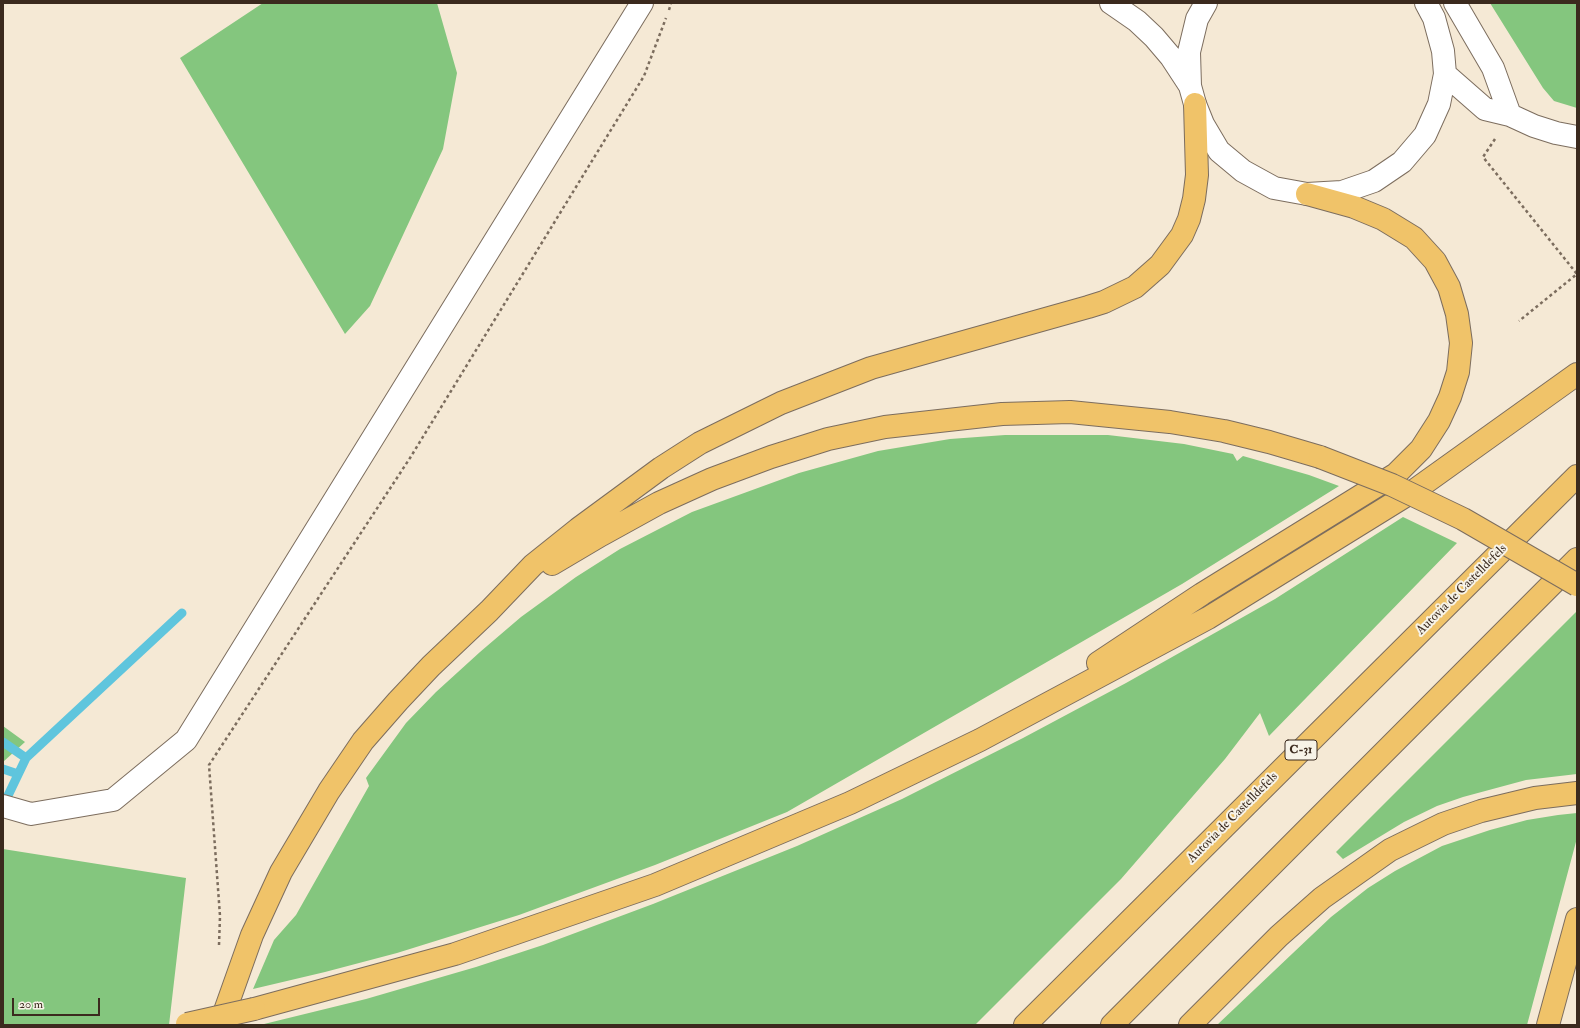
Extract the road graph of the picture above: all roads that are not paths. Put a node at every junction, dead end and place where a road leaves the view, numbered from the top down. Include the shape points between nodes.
1 (642, 3) edge
2 (1111, 3) edge
3 (1206, 3) edge
4 (1426, 3) edge
5 (1455, 3) edge
6 (1445, 74) junction
7 (1192, 95) junction
8 (1510, 116) junction
9 (1577, 137) edge
10 (1307, 194) junction
11 (1577, 374) edge
12 (1577, 476) edge
13 (1577, 559) edge
14 (1577, 585) edge
15 (489, 611) junction
16 (980, 740) junction
17 (1577, 793) edge
18 (3, 806) edge
19 (1577, 919) edge
20 (184, 1024) edge
21 (220, 1025) edge
22 (1025, 1025) edge
23 (1112, 1025) edge
24 (1190, 1025) edge
25 (1548, 1025) edge

1 - 18 street via 186,740 113,800 30,814
2 - 7 street via 1137,21 1154,37 1171,57
3 - 7 street via 1197,19 1189,52
4 - 6 street via 1434,18 1443,51
5 - 8 street via 1493,68
6 - 8 street via 1485,109
6 - 10 street via 1439,104 1425,135 1402,162 1374,181 1342,192
7 - 10 street via 1203,124 1219,150 1243,171 1274,188
7 - 15 highway via 1197,175 1189,219 1182,235 1160,265 1135,287 1104,302 871,368 781,402 700,443 608,506 533,564
8 - 9 street via 1534,126
10 - 16 highway via 1354,207 1383,219 1414,238 1435,261 1449,287 1462,343 1456,378 1439,421 1421,449 1396,474 1202,594
11 - 16 highway via 1414,490 1208,618
12 - 22 highway, Autovia de Castelldefels / C-31
13 - 23 highway
14 - 15 highway, bridge via 1463,519 1392,485 1320,458 1224,431 1170,422 1070,412 1002,414 886,427 828,439 771,457 712,479 659,503 557,561
15 - 21 highway via 398,701 363,741 329,791 281,872 252,935
16 - 20 highway, bridge via 850,803 655,885 455,954 254,1009
17 - 24 highway via 1508,803 1443,824 1390,850 1322,898 1279,936
19 - 25 highway

